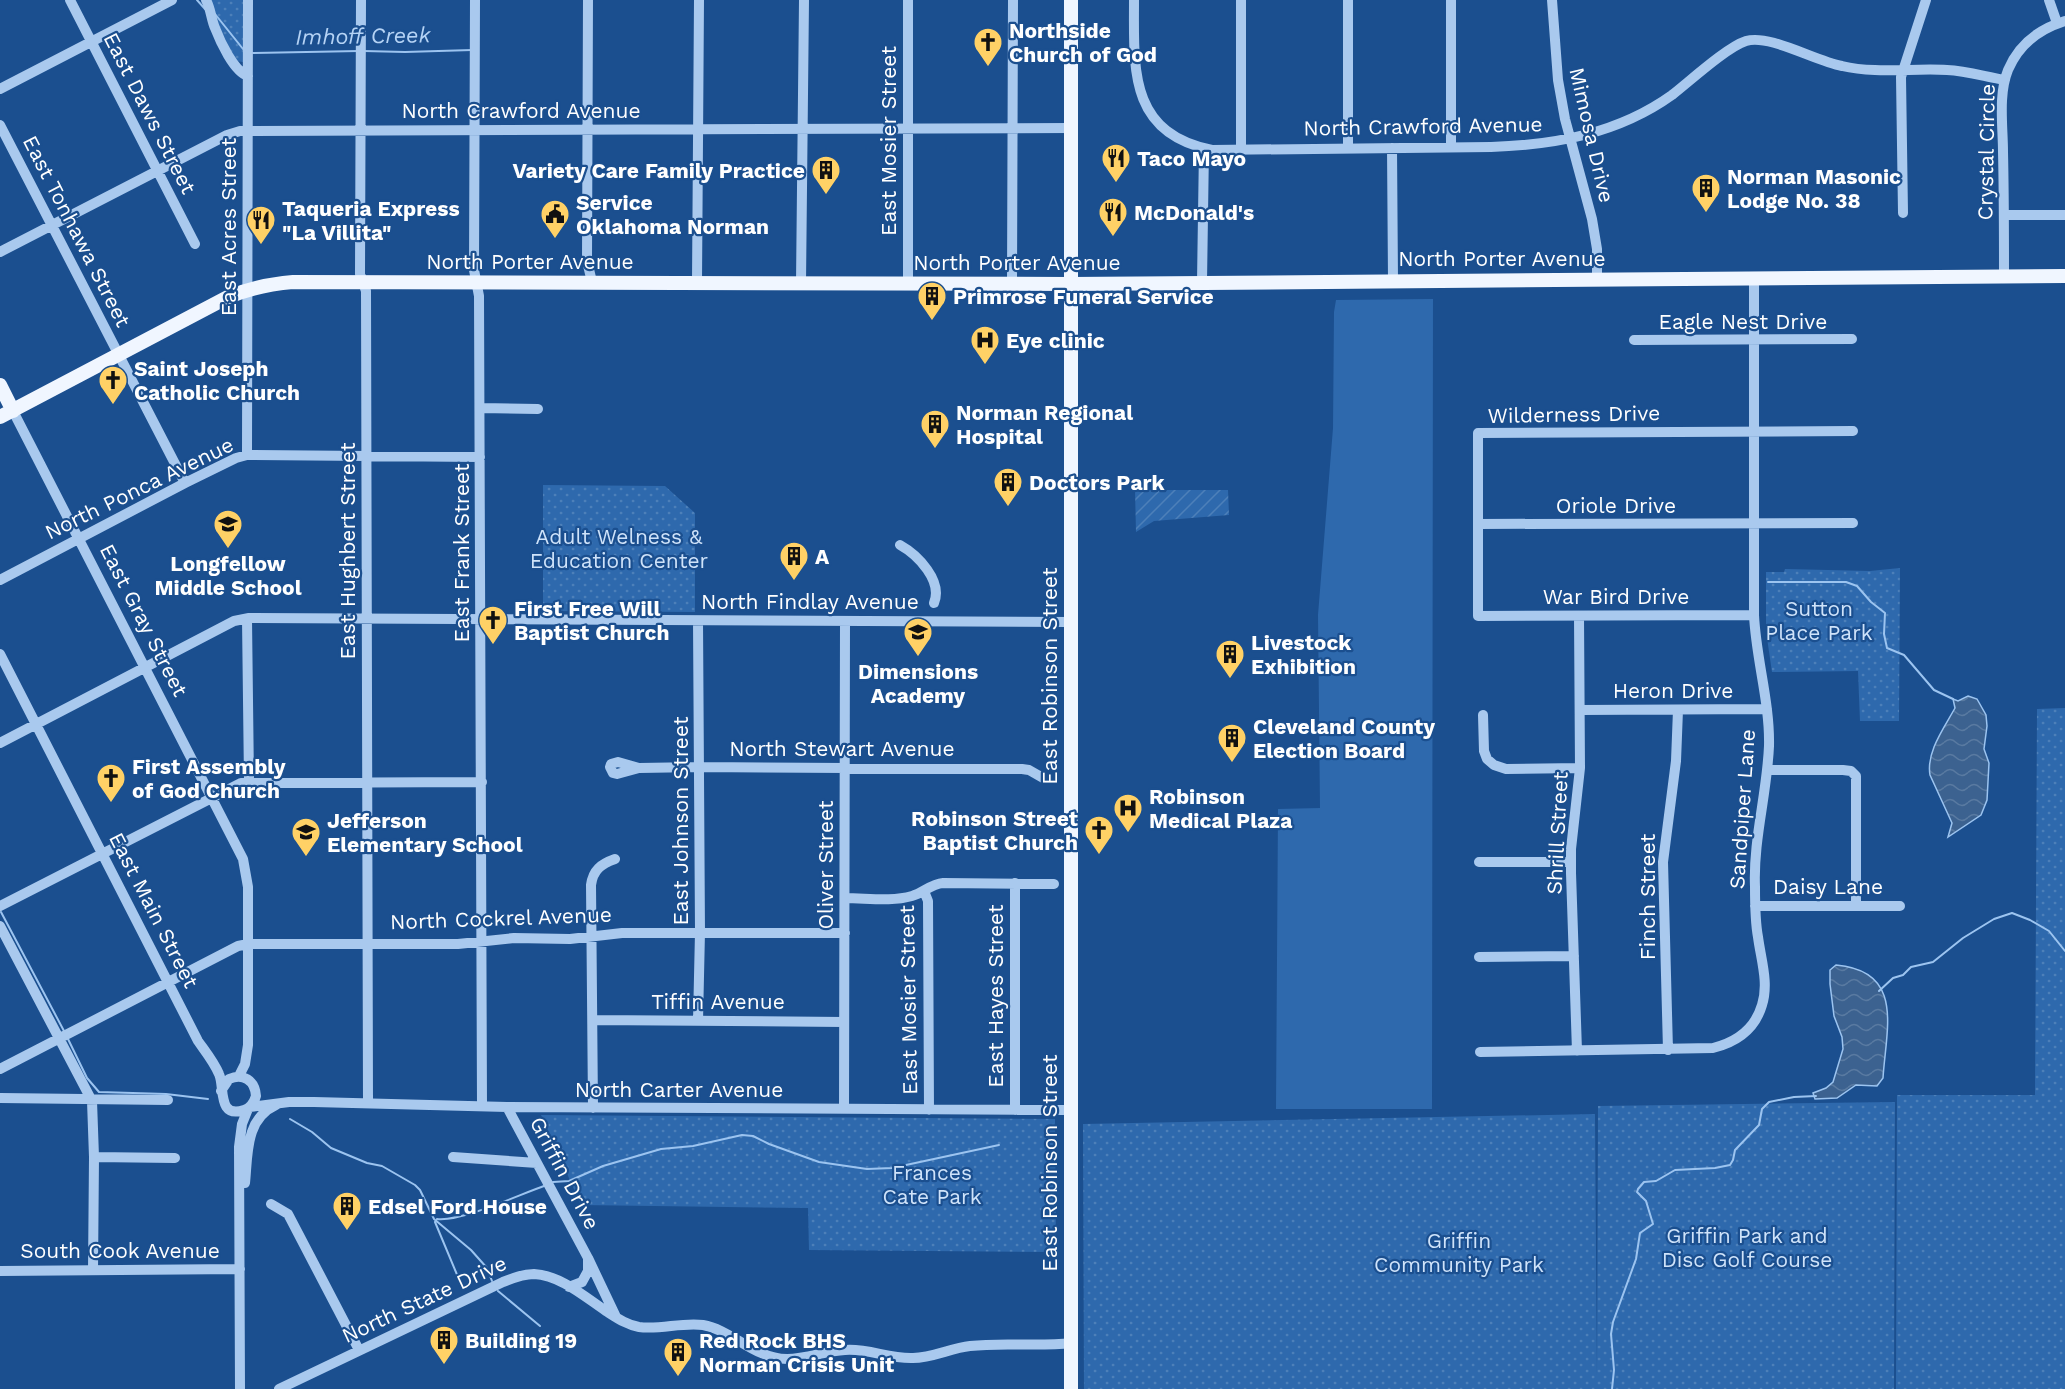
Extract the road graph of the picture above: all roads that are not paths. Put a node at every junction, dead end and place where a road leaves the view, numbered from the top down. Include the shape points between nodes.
1 (70, 0) edge
2 (172, 0) edge
3 (248, 0) edge
4 (361, 0) edge
5 (475, 0) edge
6 (588, 0) edge
7 (699, 0) edge
8 (804, 0) edge
9 (908, 0) edge
10 (1013, 0) edge
11 (1071, 0) edge
12 (1134, 0) edge
13 (1241, 0) edge
14 (1348, 0) edge
15 (1451, 0) edge
16 (1552, 0) edge
17 (1926, 0) edge
18 (2049, 0) edge
19 (208, 2) edge
20 (2061, 22) edge
21 (91, 42) junction
22 (1903, 70) junction
23 (248, 76) junction
24 (2005, 80) junction
25 (0, 89) edge
26 (0, 125) edge
27 (1071, 128) junction
28 (588, 129) junction
29 (698, 129) junction
30 (908, 129) junction
31 (1012, 129) junction
32 (247, 130) junction
33 (360, 130) junction
34 (474, 130) junction
35 (804, 130) junction
36 (1570, 139) junction
37 (1451, 147) junction
38 (1204, 148) junction
39 (1348, 148) junction
40 (1392, 148) junction
41 (1241, 149) junction
42 (158, 171) junction
43 (1903, 213) dead end
44 (2004, 215) junction
45 (2065, 215) edge
46 (52, 225) junction
47 (195, 244) dead end
48 (0, 252) edge
49 (2004, 276) junction
50 (2065, 276) edge
51 (1597, 278) junction
52 (1754, 278) junction
53 (1392, 280) junction
54 (363, 282) junction
55 (592, 282) junction
56 (697, 282) junction
57 (1202, 282) junction
58 (476, 283) junction
59 (801, 283) junction
60 (908, 283) junction
61 (1012, 283) junction
62 (1070, 284) junction
63 (247, 289) junction
64 (1852, 339) dead end
65 (1634, 340) dead end
66 (1754, 340) junction
67 (118, 355) junction
68 (0, 385) edge
69 (480, 408) junction
70 (538, 409) dead end
71 (6, 414) edge
72 (1852, 431) dead end
73 (1754, 432) junction
74 (247, 455) junction
75 (366, 455) junction
76 (480, 457) junction
77 (185, 483) junction
78 (1853, 523) dead end
79 (1478, 524) junction
80 (1754, 524) junction
81 (79, 539) junction
82 (900, 545) dead end
83 (0, 580) edge
84 (933, 603) dead end
85 (1754, 615) junction
86 (1478, 616) joint
87 (1579, 616) junction
88 (247, 618) junction
89 (368, 619) junction
90 (481, 620) junction
91 (698, 621) junction
92 (845, 622) junction
93 (1070, 622) junction
94 (0, 654) edge
95 (145, 668) junction
96 (1767, 708) junction
97 (1580, 710) junction
98 (1678, 710) junction
99 (1483, 715) dead end
100 (36, 724) junction
101 (0, 743) edge
102 (699, 767) junction
103 (639, 768) dead end
104 (845, 768) junction
105 (1580, 768) junction
106 (1767, 770) junction
107 (1043, 778) dead end
108 (249, 781) junction
109 (367, 781) junction
110 (482, 782) junction
111 (212, 796) junction
112 (103, 853) junction
113 (615, 859) dead end
114 (1479, 862) dead end
115 (1571, 862) junction
116 (1015, 883) junction
117 (1054, 884) dead end
118 (924, 891) junction
119 (845, 898) junction
120 (0, 906) edge
121 (1755, 906) junction
122 (1856, 906) junction
123 (1900, 906) dead end
124 (0, 926) edge
125 (700, 932) junction
126 (845, 933) junction
127 (593, 935) junction
128 (481, 941) junction
129 (368, 943) junction
130 (248, 944) junction
131 (1574, 956) junction
132 (1479, 957) dead end
133 (169, 982) junction
134 (593, 1020) junction
135 (698, 1021) junction
136 (844, 1022) junction
137 (61, 1038) junction
138 (248, 1045) junction
139 (1668, 1050) junction
140 (1577, 1051) junction
141 (1480, 1052) dead end
142 (208, 1056) junction
143 (0, 1069) edge
144 (237, 1076) junction
145 (255, 1087) junction
146 (221, 1091) junction
147 (0, 1098) edge
148 (168, 1100) dead end
149 (92, 1101) junction
150 (284, 1103) junction
151 (368, 1103) junction
152 (482, 1106) junction
153 (507, 1107) junction
154 (593, 1107) junction
155 (249, 1108) junction
156 (230, 1109) junction
157 (844, 1110) junction
158 (928, 1110) junction
159 (1015, 1110) junction
160 (1070, 1110) junction
161 (239, 1147) junction
162 (94, 1157) junction
163 (453, 1157) dead end
164 (175, 1158) dead end
165 (537, 1163) junction
166 (271, 1204) dead end
167 (240, 1234) junction
168 (588, 1258) junction
169 (240, 1269) junction
170 (0, 1270) edge
171 (93, 1270) junction
172 (568, 1287) junction
173 (616, 1317) junction
174 (1071, 1343) junction
175 (359, 1350) junction
176 (240, 1389) edge
177 (279, 1389) edge
178 (1071, 1389) edge

1 - 21 street, East Daws Street
2 - 21 street
3 - 23 street, East Acres Street
4 - 33 street, East Hughbert Street
5 - 34 street, East Frank Street
6 - 28 street
7 - 29 street
8 - 35 street
9 - 30 street, East Mosier Street
10 - 31 street
11 - 27 main road, East Robinson Street
12 - 38 street via 1135,73 1143,100 1168,131
13 - 41 street
14 - 39 street
15 - 37 street
16 - 36 street, Mimosa Drive via 1558,80
17 - 22 street
18 - 20 street
19 - 23 street via 212,21 235,67
20 - 24 street, Crystal Circle via 2026,42
21 - 25 street
21 - 42 street, East Daws Street
22 - 24 street, North Crawford Avenue via 1956,70
22 - 36 street, North Crawford Avenue via 1842,67 1766,40 1747,41 1646,112
22 - 43 street
23 - 32 street, East Acres Street
24 - 44 street, Crystal Circle
26 - 46 street, East Tonhawa Street
27 - 31 street, North Crawford Avenue
27 - 62 main road, East Robinson Street
28 - 29 street, North Crawford Avenue
28 - 34 street, North Crawford Avenue
28 - 55 street via 587,261
29 - 35 street, North Crawford Avenue
29 - 56 street
30 - 31 street, North Crawford Avenue
30 - 35 street, North Crawford Avenue
30 - 60 street, East Mosier Street
31 - 61 street
32 - 33 street, North Crawford Avenue
32 - 42 street, North Crawford Avenue via 227,135
32 - 63 street, East Acres Street
33 - 34 street, North Crawford Avenue
33 - 54 street, East Hughbert Street
34 - 58 street, East Frank Street
35 - 59 street
36 - 37 street, North Crawford Avenue via 1528,146
36 - 51 street, Mimosa Drive via 1594,230
37 - 40 street, North Crawford Avenue
38 - 41 street, North Crawford Avenue
38 - 57 street
39 - 40 street, North Crawford Avenue
39 - 41 street, North Crawford Avenue
40 - 53 street
42 - 46 street, North Crawford Avenue
42 - 47 street, East Daws Street
44 - 45 street
44 - 49 street, Crystal Circle
46 - 48 street, North Crawford Avenue
46 - 67 street, East Tonhawa Street
49 - 50 main road, North Porter Avenue
49 - 52 main road, North Porter Avenue
51 - 52 main road, North Porter Avenue
51 - 53 main road, North Porter Avenue
52 - 66 street, Sandpiper Lane
53 - 57 main road, North Porter Avenue
54 - 58 main road, North Porter Avenue
54 - 63 main road, North Porter Avenue via 293,282
54 - 75 street, East Hughbert Street
55 - 56 main road, North Porter Avenue
55 - 58 main road, North Porter Avenue
56 - 59 main road, North Porter Avenue
57 - 62 main road, North Porter Avenue
58 - 69 street, East Frank Street
59 - 60 main road, North Porter Avenue
60 - 61 main road, North Porter Avenue
61 - 62 main road, North Porter Avenue
62 - 93 main road, East Robinson Street
63 - 67 main road, North Porter Avenue
63 - 74 street, East Acres Street
64 - 66 street, Eagle Nest Drive
65 - 66 street, Eagle Nest Drive
66 - 73 street, Sandpiper Lane
67 - 71 main road, North Porter Avenue
67 - 77 street, East Tonhawa Street
68 - 71 main road, East Gray Street
69 - 70 street
69 - 76 street, East Frank Street
71 - 81 street, East Gray Street
72 - 73 street, Wilderness Drive
73 - 79 street, Wilderness Drive via 1478,433
73 - 80 street, Sandpiper Lane
74 - 75 street, North Ponca Avenue
74 - 77 street, North Ponca Avenue
75 - 76 street, North Ponca Avenue
75 - 89 street, East Hughbert Street
76 - 90 street, East Frank Street
77 - 81 street, North Ponca Avenue
78 - 80 street, Oriole Drive
79 - 80 street, Oriole Drive
79 - 86 street, Wilderness Drive
80 - 85 street, Sandpiper Lane
81 - 83 street, North Ponca Avenue
81 - 95 street, East Gray Street
82 - 84 street via 930,571 935,585
85 - 87 street, War Bird Drive
85 - 96 street, Sandpiper Lane
86 - 87 street, War Bird Drive
87 - 97 street, Shrill Street
88 - 89 street, North Findlay Avenue
88 - 95 street, North Findlay Avenue via 234,621
88 - 108 street
89 - 90 street, North Findlay Avenue
89 - 109 street, East Hughbert Street
90 - 91 street, North Findlay Avenue
90 - 110 street, East Frank Street
91 - 92 street, North Findlay Avenue
91 - 102 street, East Johnson Street
92 - 93 street, North Findlay Avenue
92 - 104 street, Oliver Street
93 - 160 main road, East Robinson Street
94 - 100 street, East Main Street
95 - 100 street, North Findlay Avenue
95 - 111 street, East Gray Street
96 - 98 street, Heron Drive
96 - 106 street, Sandpiper Lane
97 - 98 street, Heron Drive
97 - 105 street, Shrill Street
98 - 139 street, Finch Street via 1676,761 1663,862
99 - 105 street via 1484,751 1494,765 1514,769
100 - 101 street, North Findlay Avenue
100 - 112 street, East Main Street
102 - 103 street, North Stewart Avenue
102 - 104 street, North Stewart Avenue
102 - 125 street, East Johnson Street
104 - 107 street, North Stewart Avenue via 1022,769
104 - 119 street, Oliver Street
105 - 115 street, Shrill Street
106 - 121 street, Sandpiper Lane via 1756,848
106 - 122 street via 1854,773
108 - 109 street
108 - 111 street
109 - 110 street
109 - 129 street, East Hughbert Street
110 - 128 street, East Frank Street
111 - 112 street
111 - 130 street, East Gray Street via 241,854 247,875
112 - 120 street
112 - 133 street, East Main Street
113 - 127 street via 600,865 592,880
114 - 115 street
115 - 131 street, Shrill Street
116 - 117 street
116 - 118 street via 943,883
116 - 159 street, East Hayes Street
118 - 119 street via 898,898
118 - 158 street, East Mosier Street via 928,901
119 - 126 street, Oliver Street
121 - 122 street, Daisy Lane
121 - 139 street, Sandpiper Lane via 1765,989 1758,1016 1748,1030 1731,1042 1704,1049
122 - 123 street, Daisy Lane
124 - 137 street
125 - 126 street, North Cockrel Avenue
125 - 127 street, North Cockrel Avenue
125 - 135 street, East Johnson Street
126 - 136 street, Oliver Street
127 - 128 street, North Cockrel Avenue
127 - 134 street
128 - 129 street, North Cockrel Avenue
128 - 152 street, East Frank Street
129 - 130 street, North Cockrel Avenue
129 - 151 street, East Hughbert Street
130 - 133 street, North Cockrel Avenue
130 - 138 street
131 - 132 street
131 - 140 street, Shrill Street
133 - 137 street, North Cockrel Avenue
133 - 142 street, East Main Street
134 - 135 street, Tiffin Avenue
134 - 154 street
135 - 136 street, Tiffin Avenue
136 - 157 street, Oliver Street
137 - 143 street, North Cockrel Avenue
137 - 149 street
138 - 144 street via 245,1064
138 - 145 street
139 - 140 street, Sandpiper Lane
140 - 141 street, Sandpiper Lane
142 - 144 street, East Main Street
142 - 146 street, East Main Street via 222,1083
144 - 145 street via 249,1079
144 - 146 street via 224,1084
145 - 150 street, North Carter Avenue via 264,1096
145 - 155 street via 256,1096
146 - 156 street
147 - 149 street
148 - 149 street
149 - 162 street
150 - 151 street, North Carter Avenue
150 - 155 street, North Carter Avenue
150 - 167 street via 262,1114 250,1134
151 - 152 street, North Carter Avenue
152 - 153 street, North Carter Avenue
153 - 154 street, North Carter Avenue
153 - 165 street, Griffin Drive
154 - 157 street, North Carter Avenue
155 - 156 street
155 - 161 street
156 - 161 street
157 - 158 street, North Carter Avenue
158 - 159 street, North Carter Avenue
159 - 160 street, North Carter Avenue
160 - 174 main road, East Robinson Street
161 - 167 street
162 - 164 street
162 - 171 street
163 - 165 street
165 - 168 street, Griffin Drive
166 - 175 street via 288,1214
167 - 169 street
168 - 172 street, Griffin Drive via 588,1271 582,1282
168 - 173 street, Griffin Drive
169 - 171 street, South Cook Avenue
169 - 176 street
170 - 171 street, South Cook Avenue
172 - 173 street, North State Drive
172 - 175 street, North State Drive via 536,1275 519,1276
173 - 174 street, North State Drive via 647,1328 704,1325 759,1353 788,1359 847,1349 916,1358 973,1346
174 - 178 main road, East Robinson Street
175 - 177 street, North State Drive

